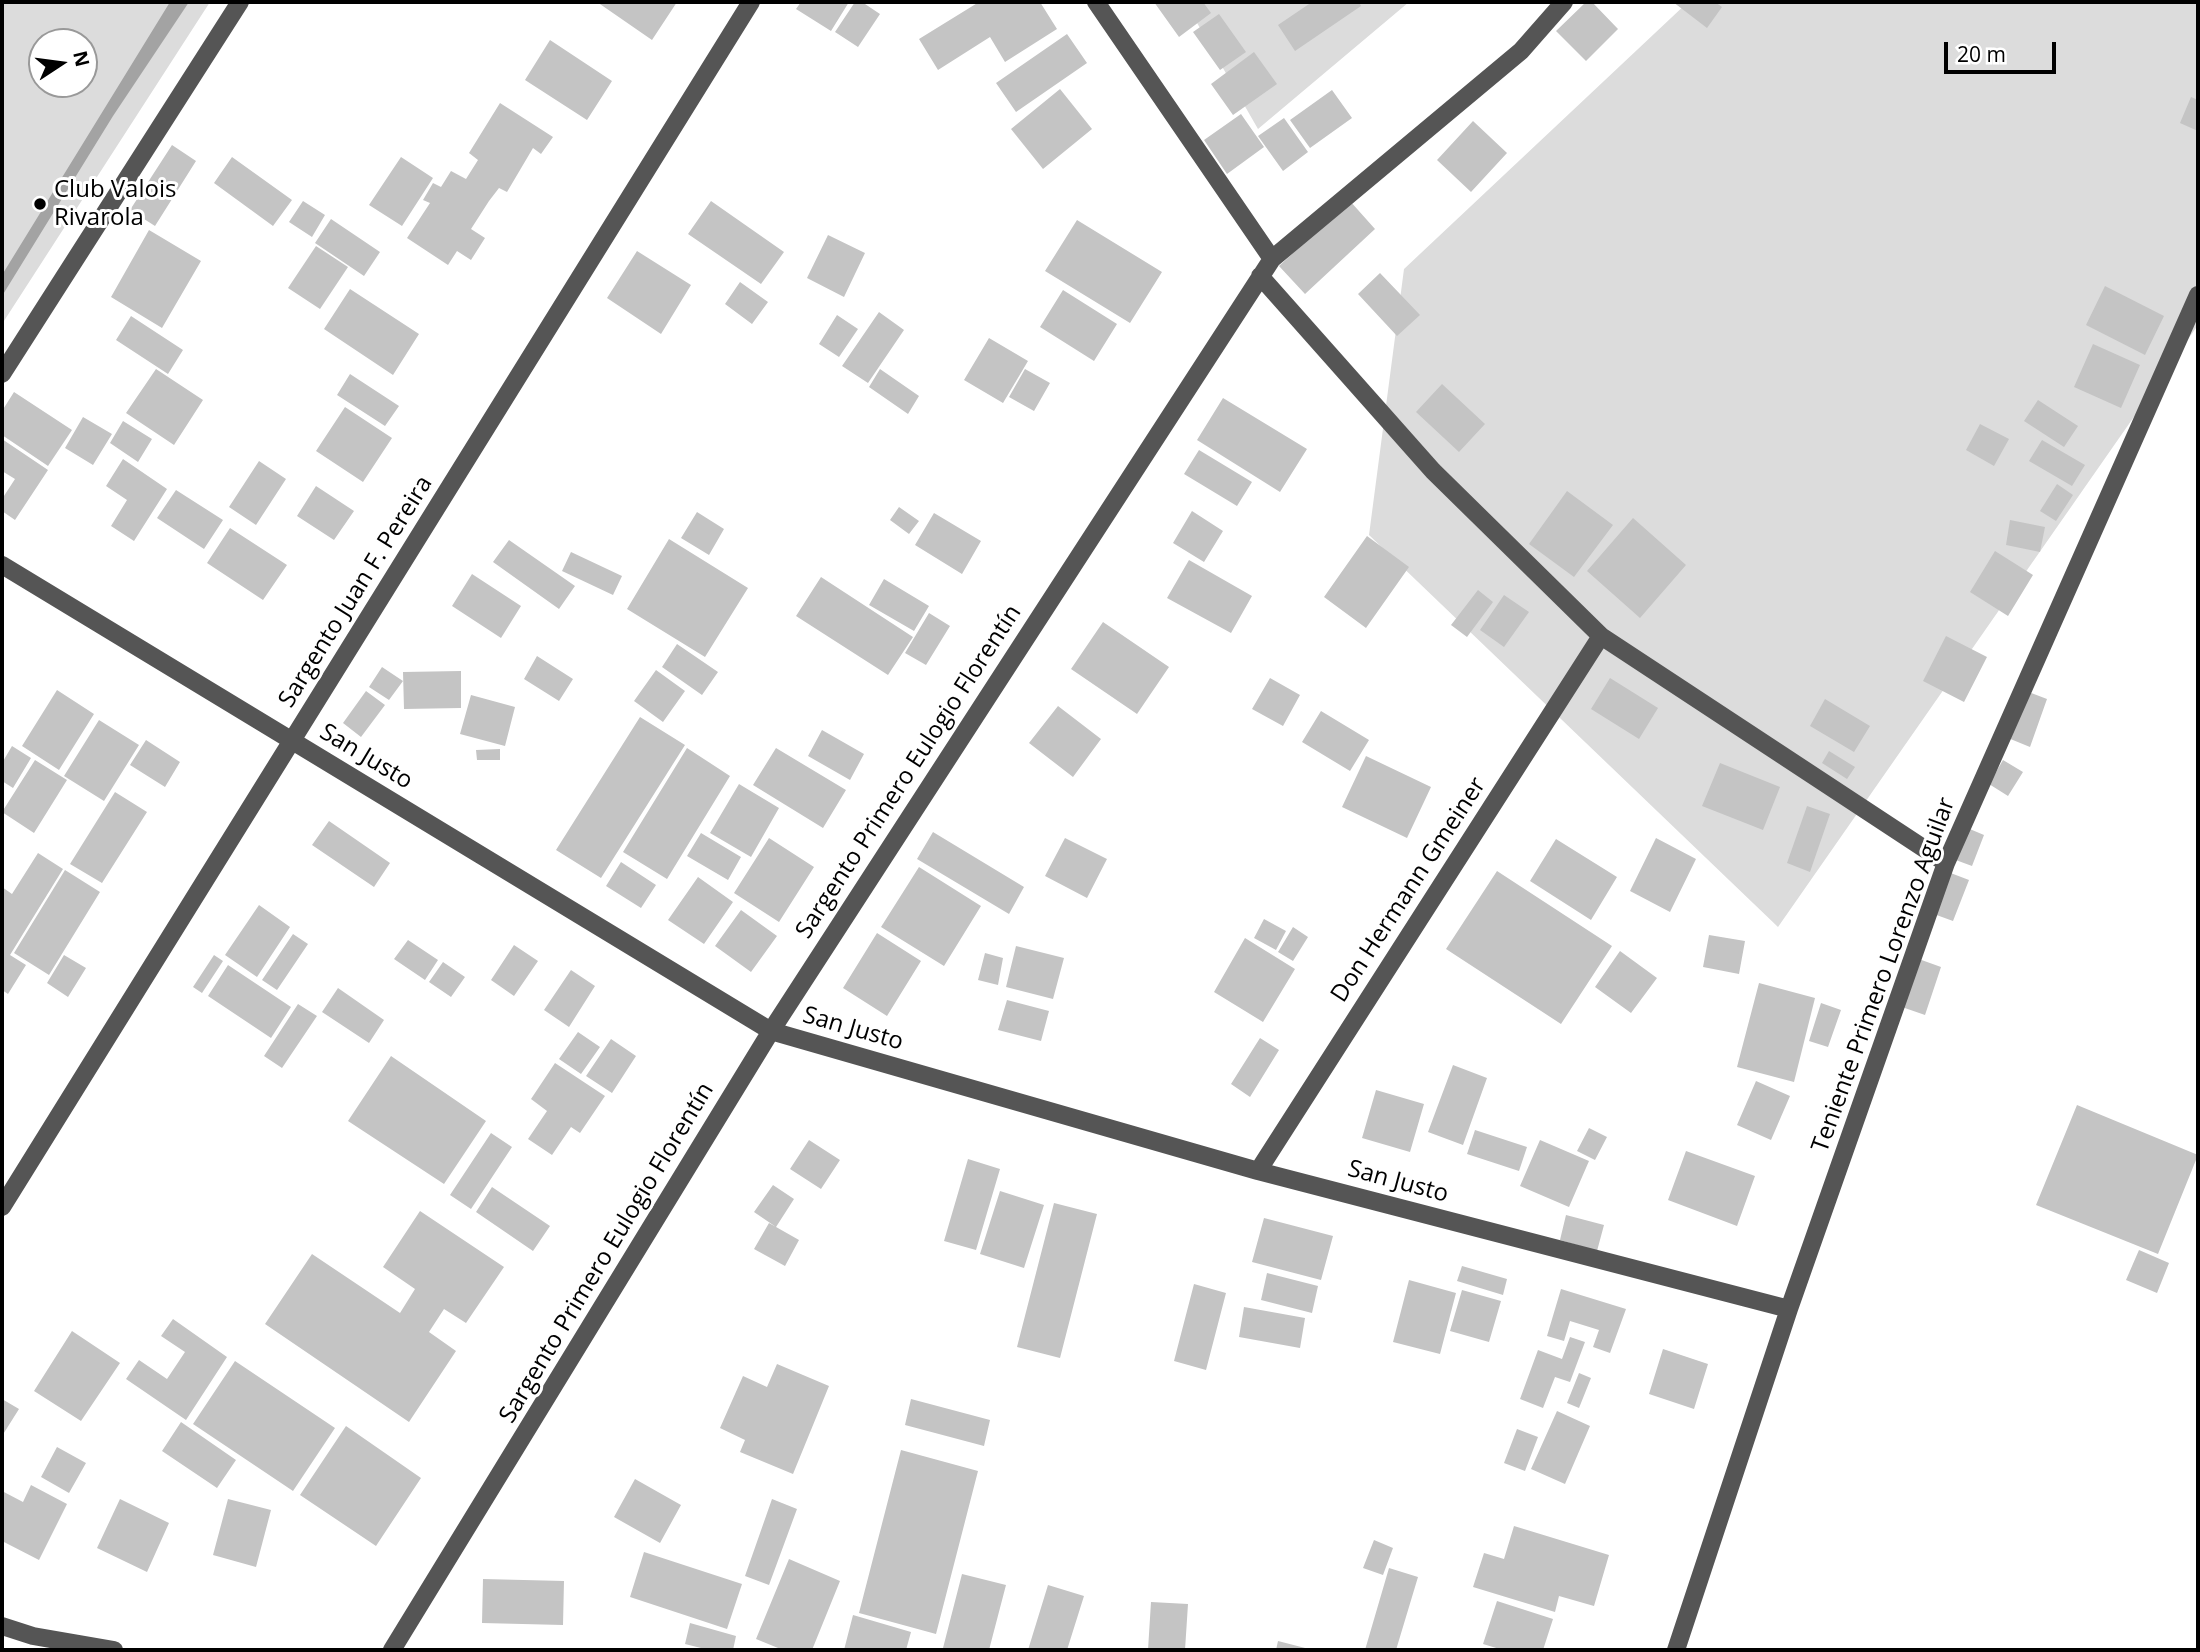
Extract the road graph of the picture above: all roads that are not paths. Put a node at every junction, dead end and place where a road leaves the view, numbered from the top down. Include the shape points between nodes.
1 (240, 2) edge
2 (751, 2) edge
3 (1096, 2) edge
4 (1564, 2) edge
5 (1272, 259) junction
6 (1260, 276) junction
7 (2198, 295) edge
8 (2, 374) edge
9 (2, 565) edge
10 (1601, 636) junction
11 (292, 741) junction
12 (1946, 863) junction
13 (771, 1031) junction
14 (1258, 1171) junction
15 (2, 1207) edge
16 (1789, 1309) junction
17 (2, 1626) edge
18 (114, 1650) edge
19 (392, 1650) edge
20 (1676, 1650) edge

1 - 8 street
2 - 11 street, Sargento Juan F. Pereira
3 - 5 street
4 - 5 street, Sargento Primero Eulogio Florentín via 1521,51
5 - 6 street, Sargento Primero Eulogio Florentín
6 - 10 street via 1433,471
6 - 13 street, Sargento Primero Eulogio Florentín
7 - 12 street, Teniente Primero Lorenzo Aguilar
9 - 11 street, San Justo
10 - 12 street
10 - 14 street, Don Hermann Gmeiner
11 - 13 street, San Justo
11 - 15 street, Sargento Juan F. Pereira
12 - 16 street, Teniente Primero Lorenzo Aguilar
13 - 14 street, San Justo
13 - 19 street, Sargento Primero Eulogio Florentín
14 - 16 street, San Justo
16 - 20 street, Teniente Primero Lorenzo Aguilar
17 - 18 street

